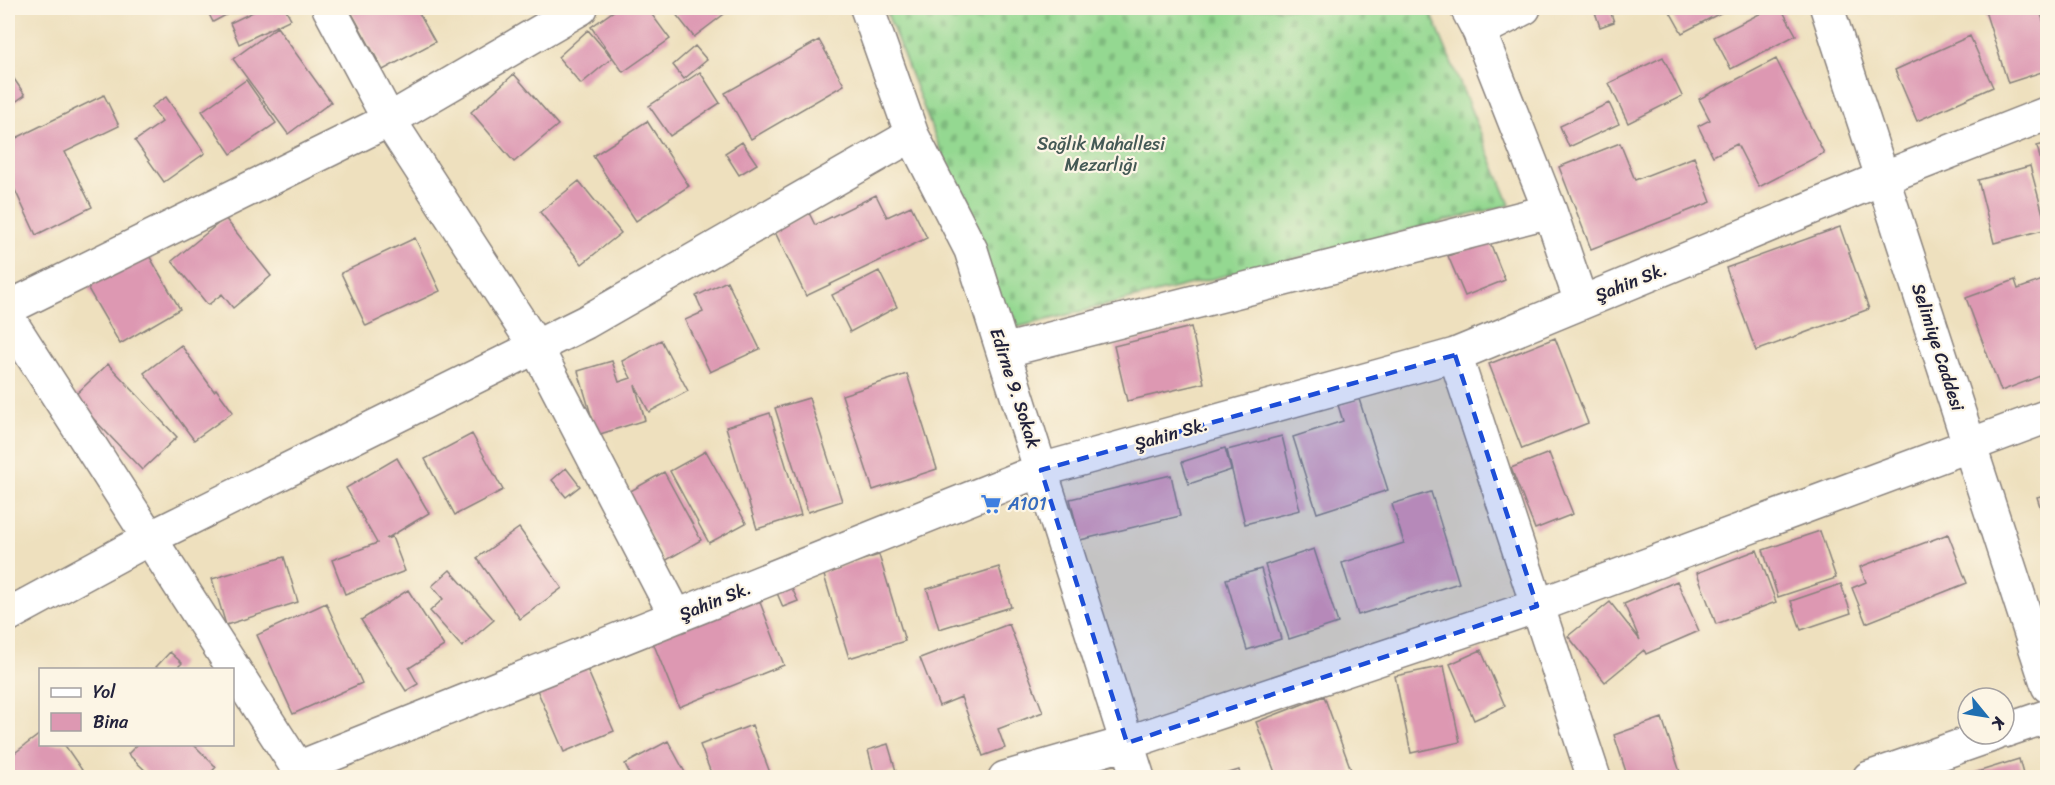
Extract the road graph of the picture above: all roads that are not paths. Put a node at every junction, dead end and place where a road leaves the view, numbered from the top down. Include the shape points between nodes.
1 (329, 8) edge
2 (581, 8) edge
3 (867, 8) edge
4 (1524, 8) edge
5 (1827, 8) edge
6 (1473, 19) edge
7 (2048, 113) edge
8 (389, 120) junction
9 (912, 135) junction
10 (1883, 178) junction
11 (1550, 211) junction
12 (1581, 302) junction
13 (8, 308) edge
14 (8, 318) edge
15 (536, 347) junction
16 (1003, 351) junction
17 (1455, 355) junction
18 (2048, 416) edge
19 (1969, 444) junction
20 (1041, 470) junction
21 (150, 538) junction
22 (1537, 606) junction
23 (8, 615) edge
24 (676, 616) junction
25 (234, 668) edge
26 (234, 669) edge
27 (2048, 686) edge
28 (2048, 716) edge
29 (2016, 727) edge
30 (1127, 743) junction
31 (1960, 746) edge
32 (301, 773) edge
33 (1005, 777) edge
34 (1138, 777) edge
35 (1594, 777) edge
36 (1869, 777) edge

1 - 8 street
2 - 8 street
3 - 9 street, Edirne 9. Sokak
4 - 6 street
5 - 10 street, Selimiye Caddesi
6 - 11 street
7 - 10 street, Şahin Sk.
8 - 13 street
8 - 15 street
9 - 15 street
9 - 16 street, Edirne 9. Sokak via 971,249
10 - 12 street, Şahin Sk.
10 - 19 street, Selimiye Caddesi
11 - 12 street
11 - 16 street
12 - 17 street, Şahin Sk.
14 - 21 street
15 - 21 street
15 - 24 street
16 - 20 street, Edirne 9. Sokak
17 - 20 street, Şahin Sk.
17 - 22 street
18 - 19 street
19 - 22 street
19 - 27 street, Selimiye Caddesi
20 - 24 street, Şahin Sk.
20 - 30 street, Edirne 9. Sokak
21 - 23 street
21 - 25 street
22 - 30 street
22 - 35 street
24 - 32 street, Şahin Sk.
26 - 32 street
28 - 29 street
30 - 33 street
30 - 34 street, Edirne 9. Sokak
31 - 36 street

